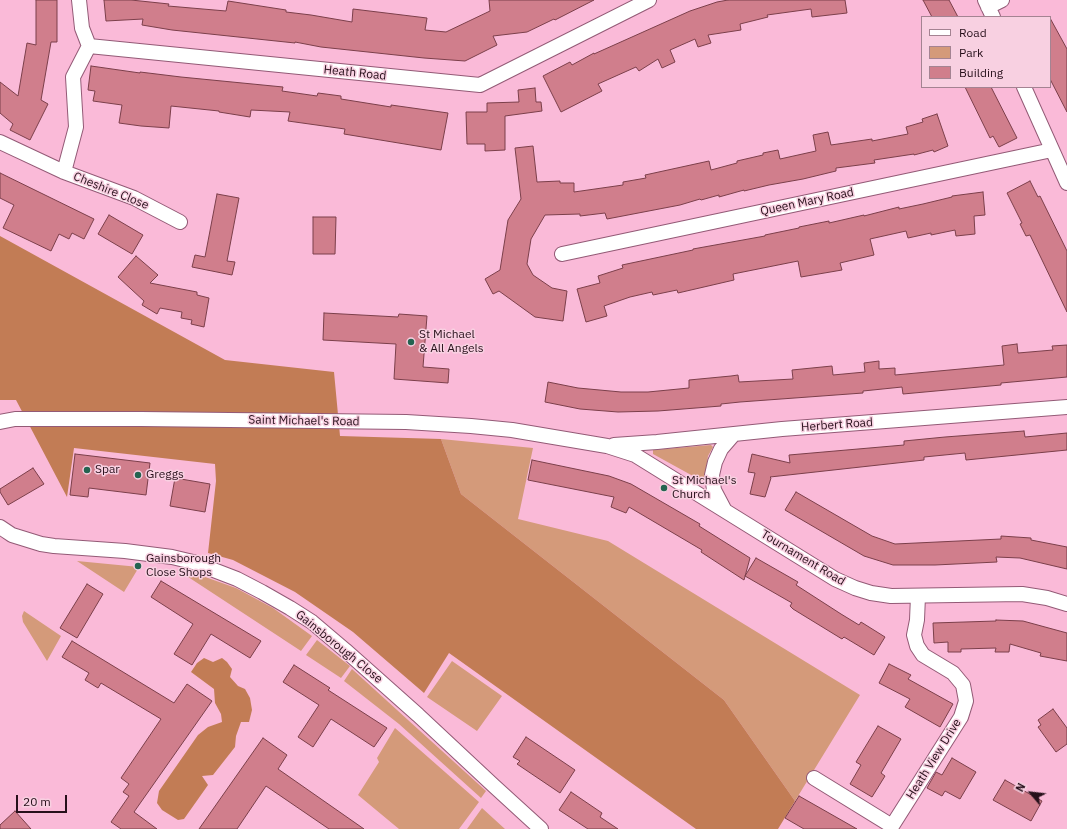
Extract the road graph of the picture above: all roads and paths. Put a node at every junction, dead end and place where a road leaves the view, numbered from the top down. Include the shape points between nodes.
1 (79, 0) edge
2 (649, 0) edge
3 (1002, 0) edge
4 (989, 8) edge
5 (89, 46) junction
6 (1024, 88) edge
7 (0, 142) edge
8 (1052, 150) junction
9 (64, 172) junction
10 (1067, 183) edge
11 (180, 222) dead end
12 (562, 254) dead end
13 (1067, 407) edge
14 (0, 422) edge
15 (734, 434) junction
16 (607, 446) junction
17 (724, 509) junction
18 (0, 527) edge
19 (918, 596) junction
20 (1067, 604) edge
21 (814, 778) dead end
22 (541, 829) edge

1 - 5 street via 82,28
2 - 5 street, Heath Road via 480,86
3 - 4 street
5 - 9 street, Cheshire Close via 73,77 76,127
6 - 8 street
7 - 9 street, Cheshire Close
8 - 10 street
8 - 12 street, Queen Mary Road
9 - 11 street, Cheshire Close via 134,198
13 - 15 street, Herbert Road
14 - 16 street, Saint Michael's Road via 15,419 406,422 502,429
15 - 16 street, Herbert Road
15 - 17 street via 721,449 712,475 714,490
16 - 17 street, Tournament Road via 635,455
17 - 19 street, Tournament Road via 835,579 855,588 891,596
18 - 22 street, Gainsborough Close via 12,535 41,544 153,554 193,562 237,579 284,604 312,622 345,650
19 - 20 street, Tournament Road via 1022,594
19 - 21 street, Heath View Drive via 914,635 917,646 923,655 953,673 963,685 966,701 961,717 892,826

